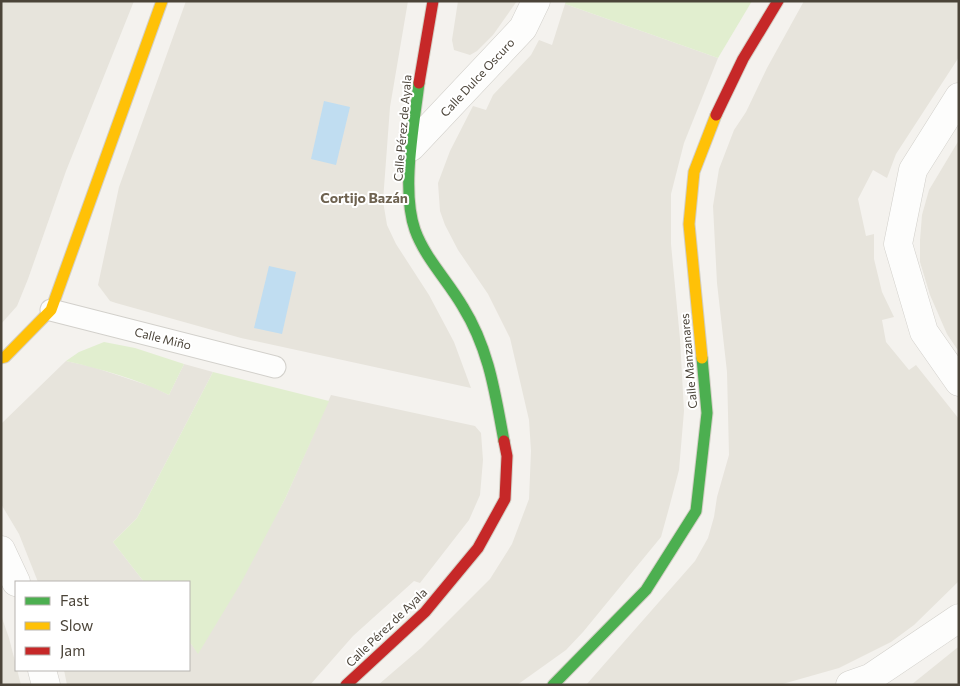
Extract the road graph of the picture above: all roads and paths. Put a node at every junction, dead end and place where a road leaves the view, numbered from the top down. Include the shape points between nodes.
1 (162, 1) edge
2 (433, 1) edge
3 (536, 1) edge
4 (778, 1) edge
5 (959, 97) edge
6 (411, 147) junction
7 (51, 310) junction
8 (2, 360) edge
9 (275, 367) dead end
10 (959, 382) edge
11 (1, 550) edge
12 (16, 581) edge
13 (959, 618) edge
14 (42, 671) edge
15 (46, 685) edge
16 (346, 685) edge
17 (553, 685) edge
18 (850, 685) edge

1 - 7 street
2 - 6 street, Calle Pérez de Ayala
3 - 6 street, Calle Dulce Oscuro via 523,28
4 - 17 street, Calle Manzanares via 743,59 709,128 694,172 689,224 707,412 696,511 646,590
5 - 10 street via 913,170 898,244 924,332
6 - 16 street, Calle Pérez de Ayala via 409,202 414,230 464,308 489,362 507,456 505,499 478,548 425,612
7 - 8 street
7 - 9 lane, Calle Miño
11 - 12 street
13 - 18 street via 870,678
14 - 15 street

